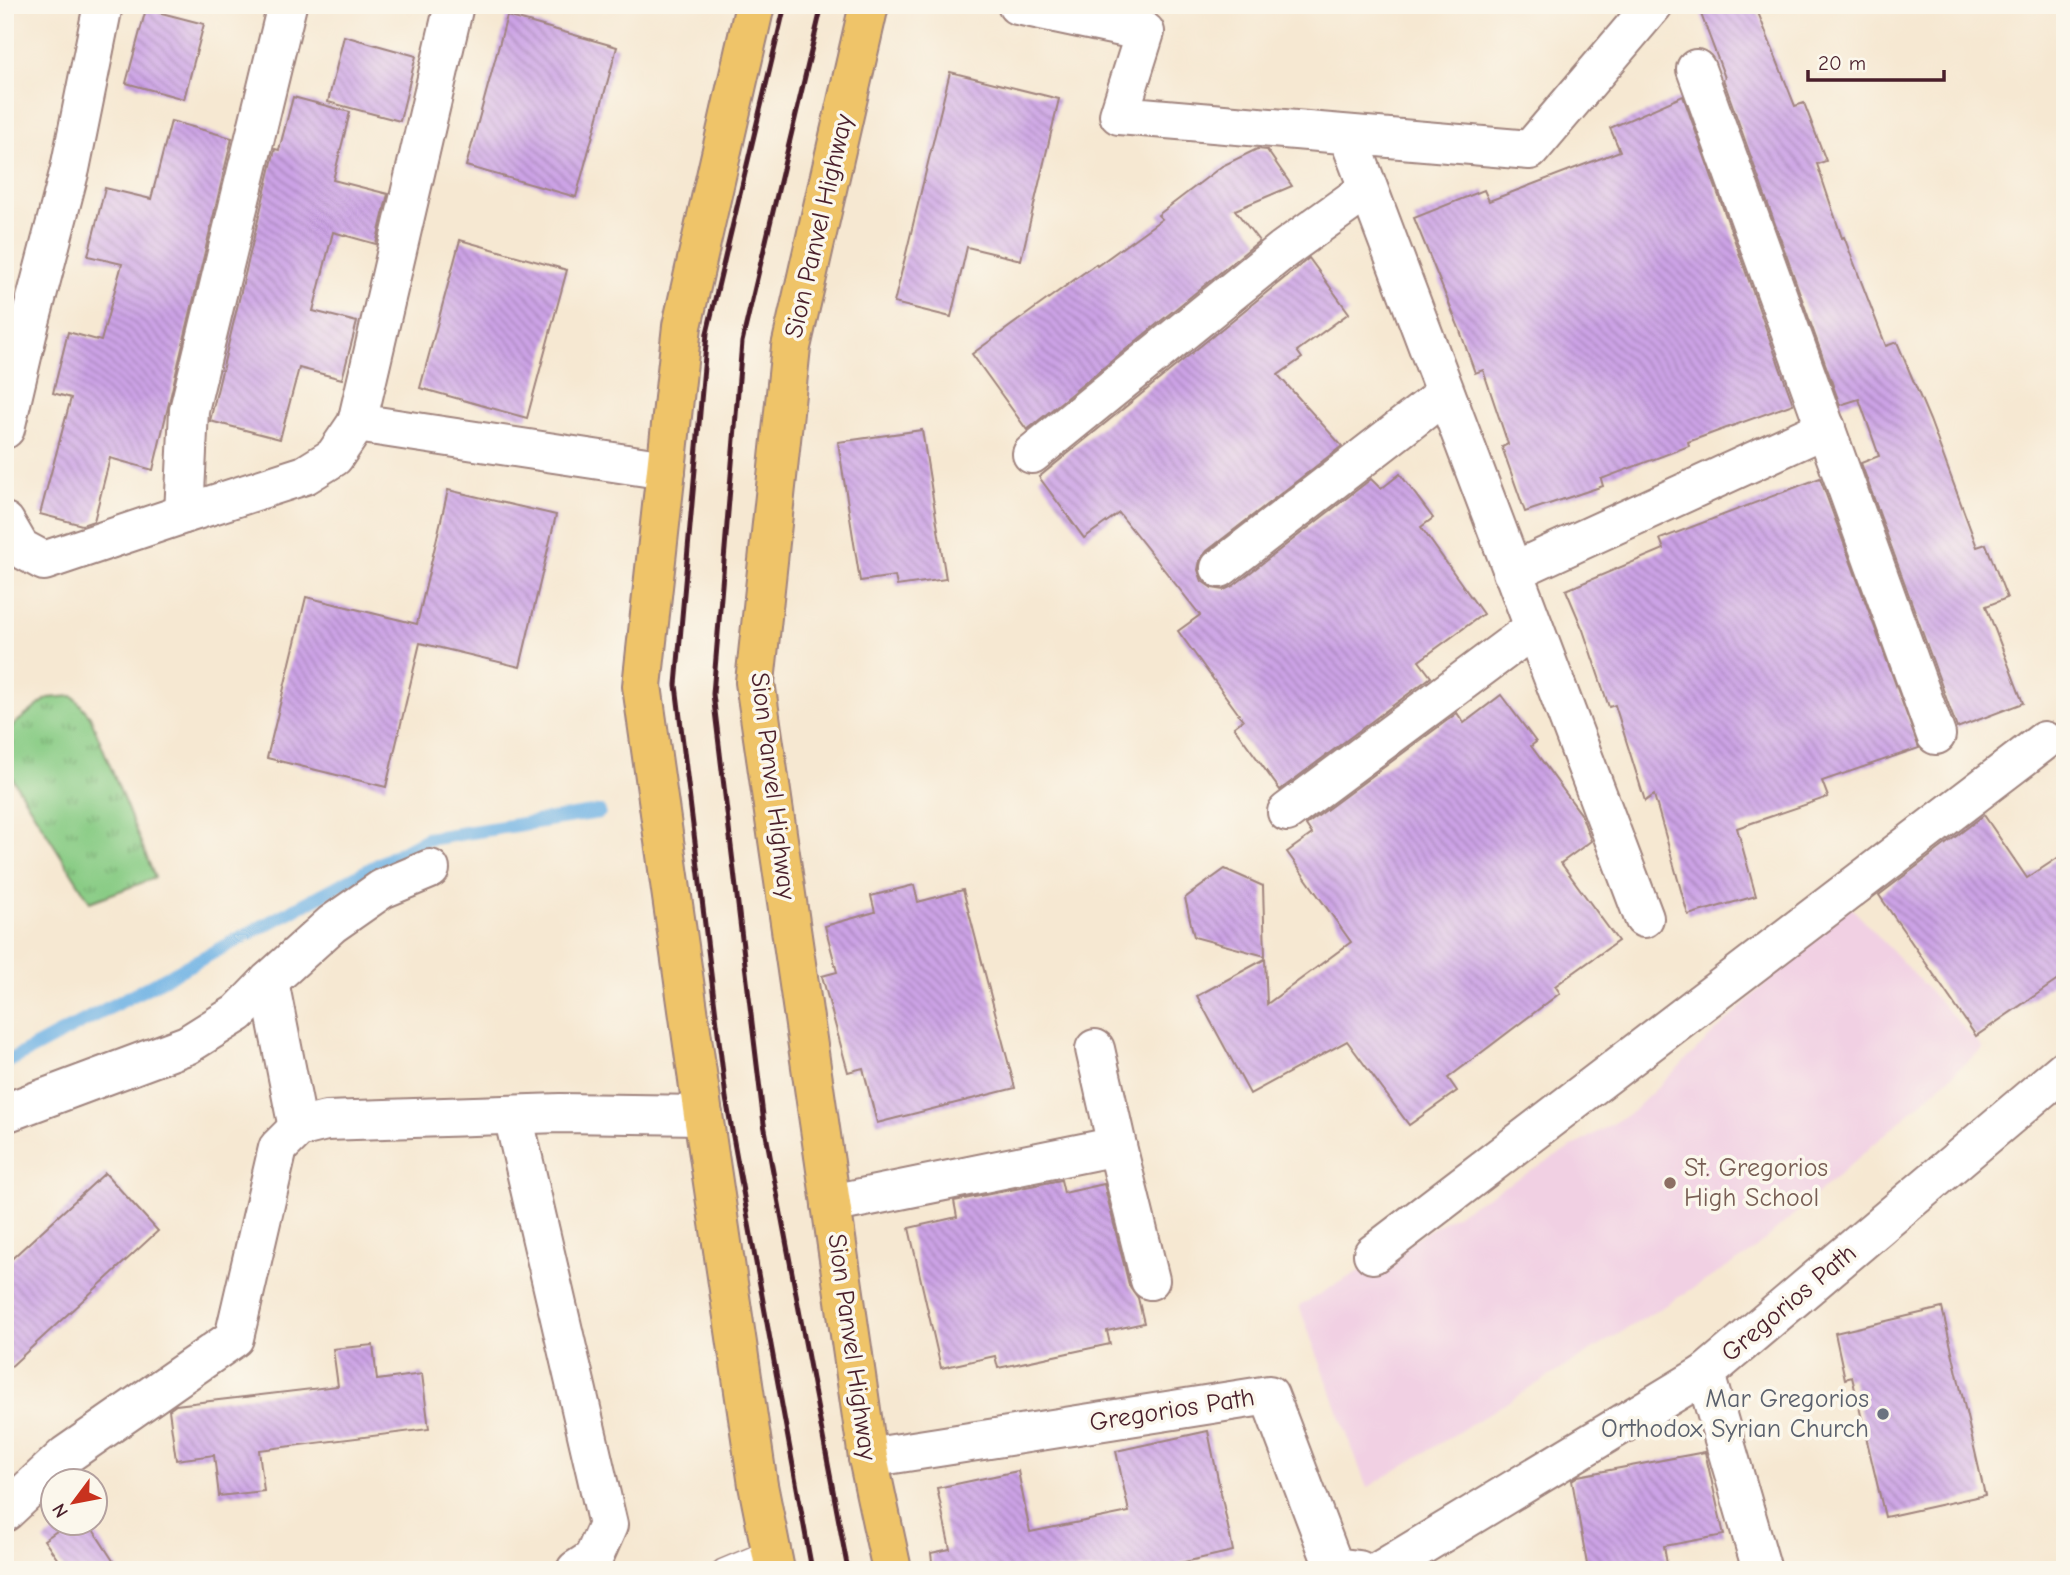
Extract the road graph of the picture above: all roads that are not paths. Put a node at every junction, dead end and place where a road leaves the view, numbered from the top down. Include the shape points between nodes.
1 (103, 5) edge
2 (287, 5) edge
3 (454, 5) edge
4 (755, 5) edge
5 (869, 5) edge
6 (1017, 5) edge
7 (1653, 5) edge
8 (1696, 69) dead end
9 (1348, 135) junction
10 (1368, 189) junction
11 (1445, 394) junction
12 (357, 423) junction
13 (1826, 428) junction
14 (5, 429) edge
15 (1032, 454) dead end
16 (666, 470) junction
17 (184, 514) junction
18 (10, 539) edge
19 (1220, 568) dead end
20 (1512, 572) junction
21 (1534, 628) junction
22 (1936, 735) dead end
23 (2044, 741) dead end
24 (1287, 812) dead end
25 (430, 869) dead end
26 (1644, 918) dead end
27 (269, 981) junction
28 (1095, 1049) dead end
29 (2065, 1069) edge
30 (5, 1114) edge
31 (513, 1115) junction
32 (703, 1115) junction
33 (298, 1128) junction
34 (1117, 1146) junction
35 (831, 1204) junction
36 (1373, 1254) dead end
37 (1150, 1280) dead end
38 (1704, 1374) junction
39 (868, 1458) junction
40 (5, 1512) edge
41 (773, 1560) edge
42 (576, 1570) edge
43 (723, 1570) edge
44 (892, 1570) edge
45 (1359, 1570) edge
46 (1381, 1570) edge
47 (1762, 1570) edge

1 - 14 street via 70,169
2 - 17 street via 189,410
3 - 12 street
4 - 16 highway via 682,326
5 - 35 highway, Sion Panvel Highway via 791,347 755,682
6 - 9 street via 1145,32 1119,115
7 - 9 street via 1530,150
8 - 13 street
9 - 10 street
10 - 11 street
10 - 15 street via 1283,250
11 - 19 street
11 - 20 street
12 - 16 street
12 - 17 street via 334,457 305,475
13 - 20 street
13 - 22 street
16 - 32 highway via 642,685
17 - 18 street via 44,561
20 - 21 street
21 - 24 street
21 - 26 street
23 - 36 street
25 - 27 street via 382,889 332,924
27 - 30 street via 238,1013 187,1045
27 - 33 street
28 - 34 street
29 - 38 street, Gregorios Path
31 - 32 street
31 - 33 street via 326,1121
31 - 42 street via 608,1525 593,1559
32 - 41 highway
33 - 40 street via 278,1148 234,1338 66,1455
34 - 35 street
34 - 37 street
35 - 39 highway, Sion Panvel Highway
38 - 46 street, Gregorios Path
38 - 47 street
39 - 44 highway, Sion Panvel Highway
39 - 45 street, Gregorios Path via 1269,1395 1334,1567
41 - 43 lane

